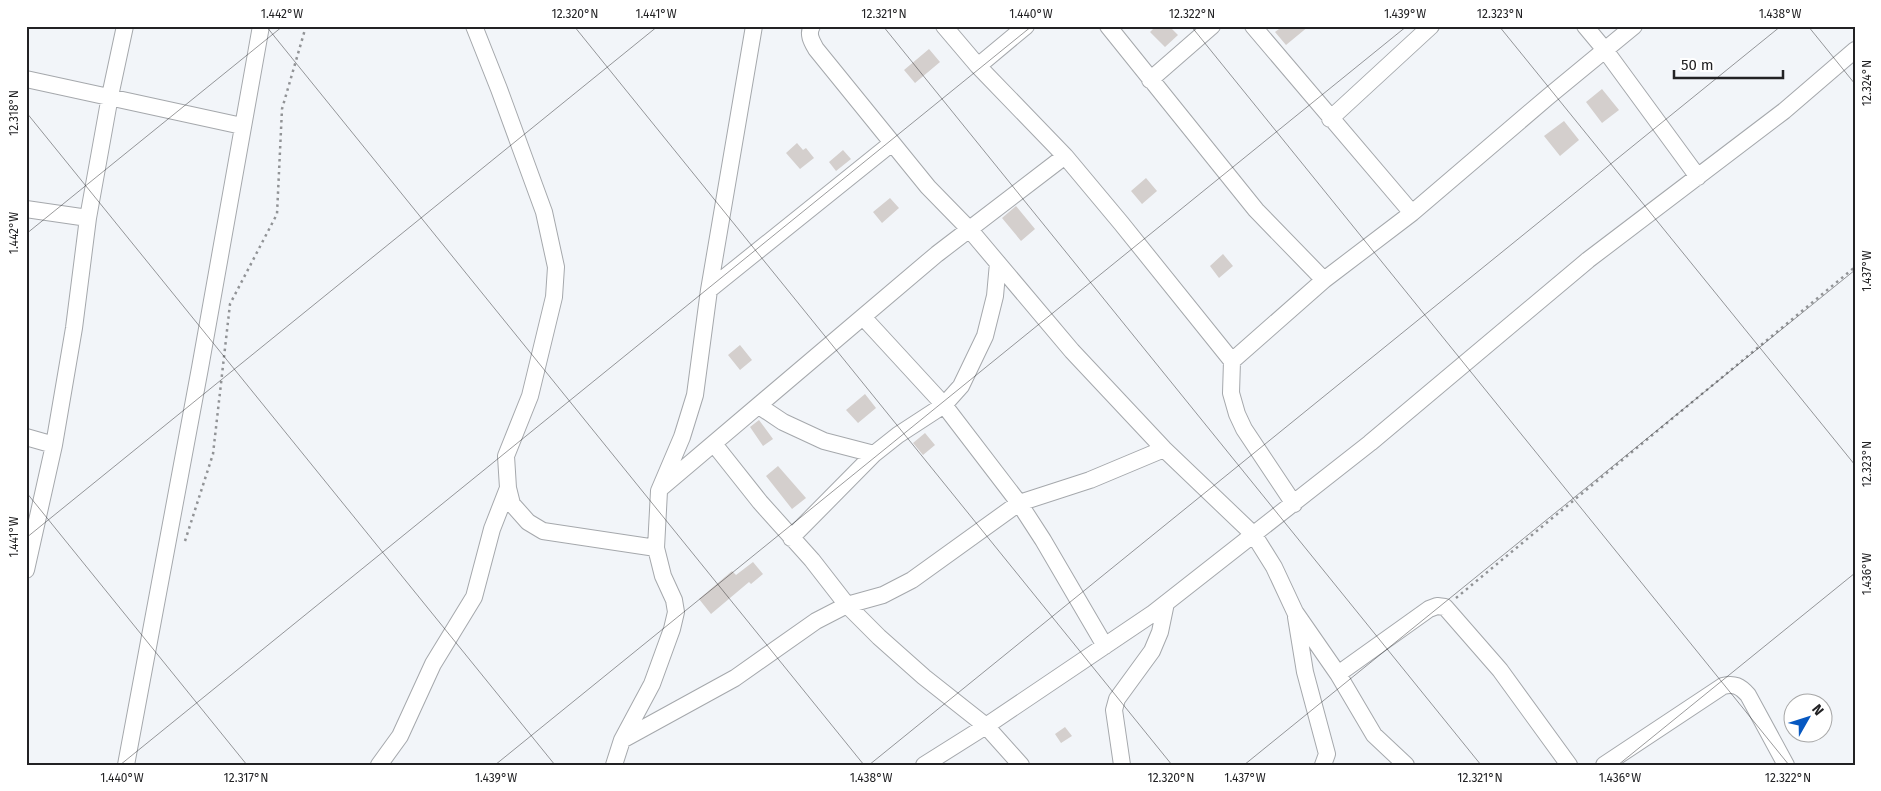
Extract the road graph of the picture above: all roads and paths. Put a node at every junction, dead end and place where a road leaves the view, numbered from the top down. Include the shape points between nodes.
1 (125, 26) edge
2 (261, 26) edge
3 (306, 26) edge
4 (474, 26) edge
5 (754, 26) edge
6 (812, 26) edge
7 (944, 26) edge
8 (1026, 26) edge
9 (1108, 26) edge
10 (1212, 26) edge
11 (1253, 26) edge
12 (1431, 26) edge
13 (1585, 26) edge
14 (1634, 26) edge
15 (1605, 50) junction
16 (1855, 50) edge
17 (978, 66) junction
18 (26, 79) edge
19 (1150, 80) junction
20 (110, 96) junction
21 (1330, 119) junction
22 (242, 126) junction
23 (892, 143) junction
24 (1065, 156) junction
25 (1698, 177) junction
26 (26, 209) edge
27 (1412, 213) junction
28 (88, 218) junction
29 (970, 230) junction
30 (998, 263) junction
31 (1855, 267) edge
32 (1324, 280) junction
33 (709, 290) junction
34 (863, 317) junction
35 (1232, 361) junction
36 (944, 405) junction
37 (759, 406) junction
38 (26, 437) edge
39 (714, 444) junction
40 (54, 445) junction
41 (1164, 449) junction
42 (874, 454) junction
43 (508, 488) junction
44 (659, 490) junction
45 (1019, 503) junction
46 (1294, 504) junction
47 (1254, 535) junction
48 (791, 538) junction
49 (183, 547) dead end
50 (656, 548) junction
51 (26, 570) edge
52 (1166, 603) junction
53 (847, 605) junction
54 (1445, 607) junction
55 (1295, 612) junction
56 (1105, 646) junction
57 (1338, 674) junction
58 (986, 726) junction
59 (622, 740) junction
60 (126, 765) edge
61 (379, 765) edge
62 (614, 765) edge
63 (924, 765) edge
64 (1020, 765) edge
65 (1122, 765) edge
66 (1323, 765) edge
67 (1406, 765) edge
68 (1569, 765) edge
69 (1604, 765) edge
70 (1786, 765) edge

1 - 20 street
2 - 22 street
3 - 49 path via 282,108 278,214 230,304 213,454
4 - 43 street via 544,212 556,267 554,297 530,396 506,456
5 - 33 street
6 - 23 street via 811,41
7 - 17 street
8 - 17 street
9 - 19 street
10 - 19 street
11 - 21 street
12 - 21 street
13 - 15 street
14 - 15 street
15 - 25 street
15 - 27 street
16 - 25 street via 1784,111
17 - 24 street
18 - 20 street
19 - 32 street via 1256,210
20 - 22 street
20 - 28 street
21 - 27 street
22 - 60 street
23 - 29 street via 928,187
23 - 33 street
24 - 29 street
24 - 35 street
25 - 46 street via 1588,260
26 - 28 street
27 - 32 street
28 - 40 street
29 - 30 street
29 - 34 street
30 - 36 street via 995,296 985,336 961,386
30 - 41 street via 1072,351
31 - 54 path
32 - 35 street
33 - 44 street via 695,395 682,437
34 - 36 street
34 - 37 street
35 - 46 street via 1231,393 1237,414
36 - 42 street
36 - 45 street
37 - 39 street
37 - 42 street via 783,422 824,441
38 - 40 street
39 - 44 street
39 - 48 street
40 - 51 street
41 - 45 street via 1090,480
41 - 47 street
42 - 48 street
43 - 50 street via 512,504 528,522 544,531
43 - 61 street via 492,529 474,597 433,664 400,736
44 - 50 street
45 - 53 street via 912,580 883,595
45 - 56 street
46 - 47 street
47 - 52 street
47 - 55 street
48 - 53 street
50 - 59 street via 676,612 652,684
52 - 56 street
52 - 65 street via 1152,651 1117,699 1114,710
53 - 58 street via 879,637
53 - 59 street via 816,621 734,678
54 - 57 street via 1429,609
54 - 68 street via 1500,670
55 - 57 street
55 - 66 street via 1305,672 1327,754
56 - 58 street
57 - 67 street via 1374,735
58 - 63 street
58 - 64 street
59 - 62 street
69 - 70 street via 1722,686 1731,684 1748,695

